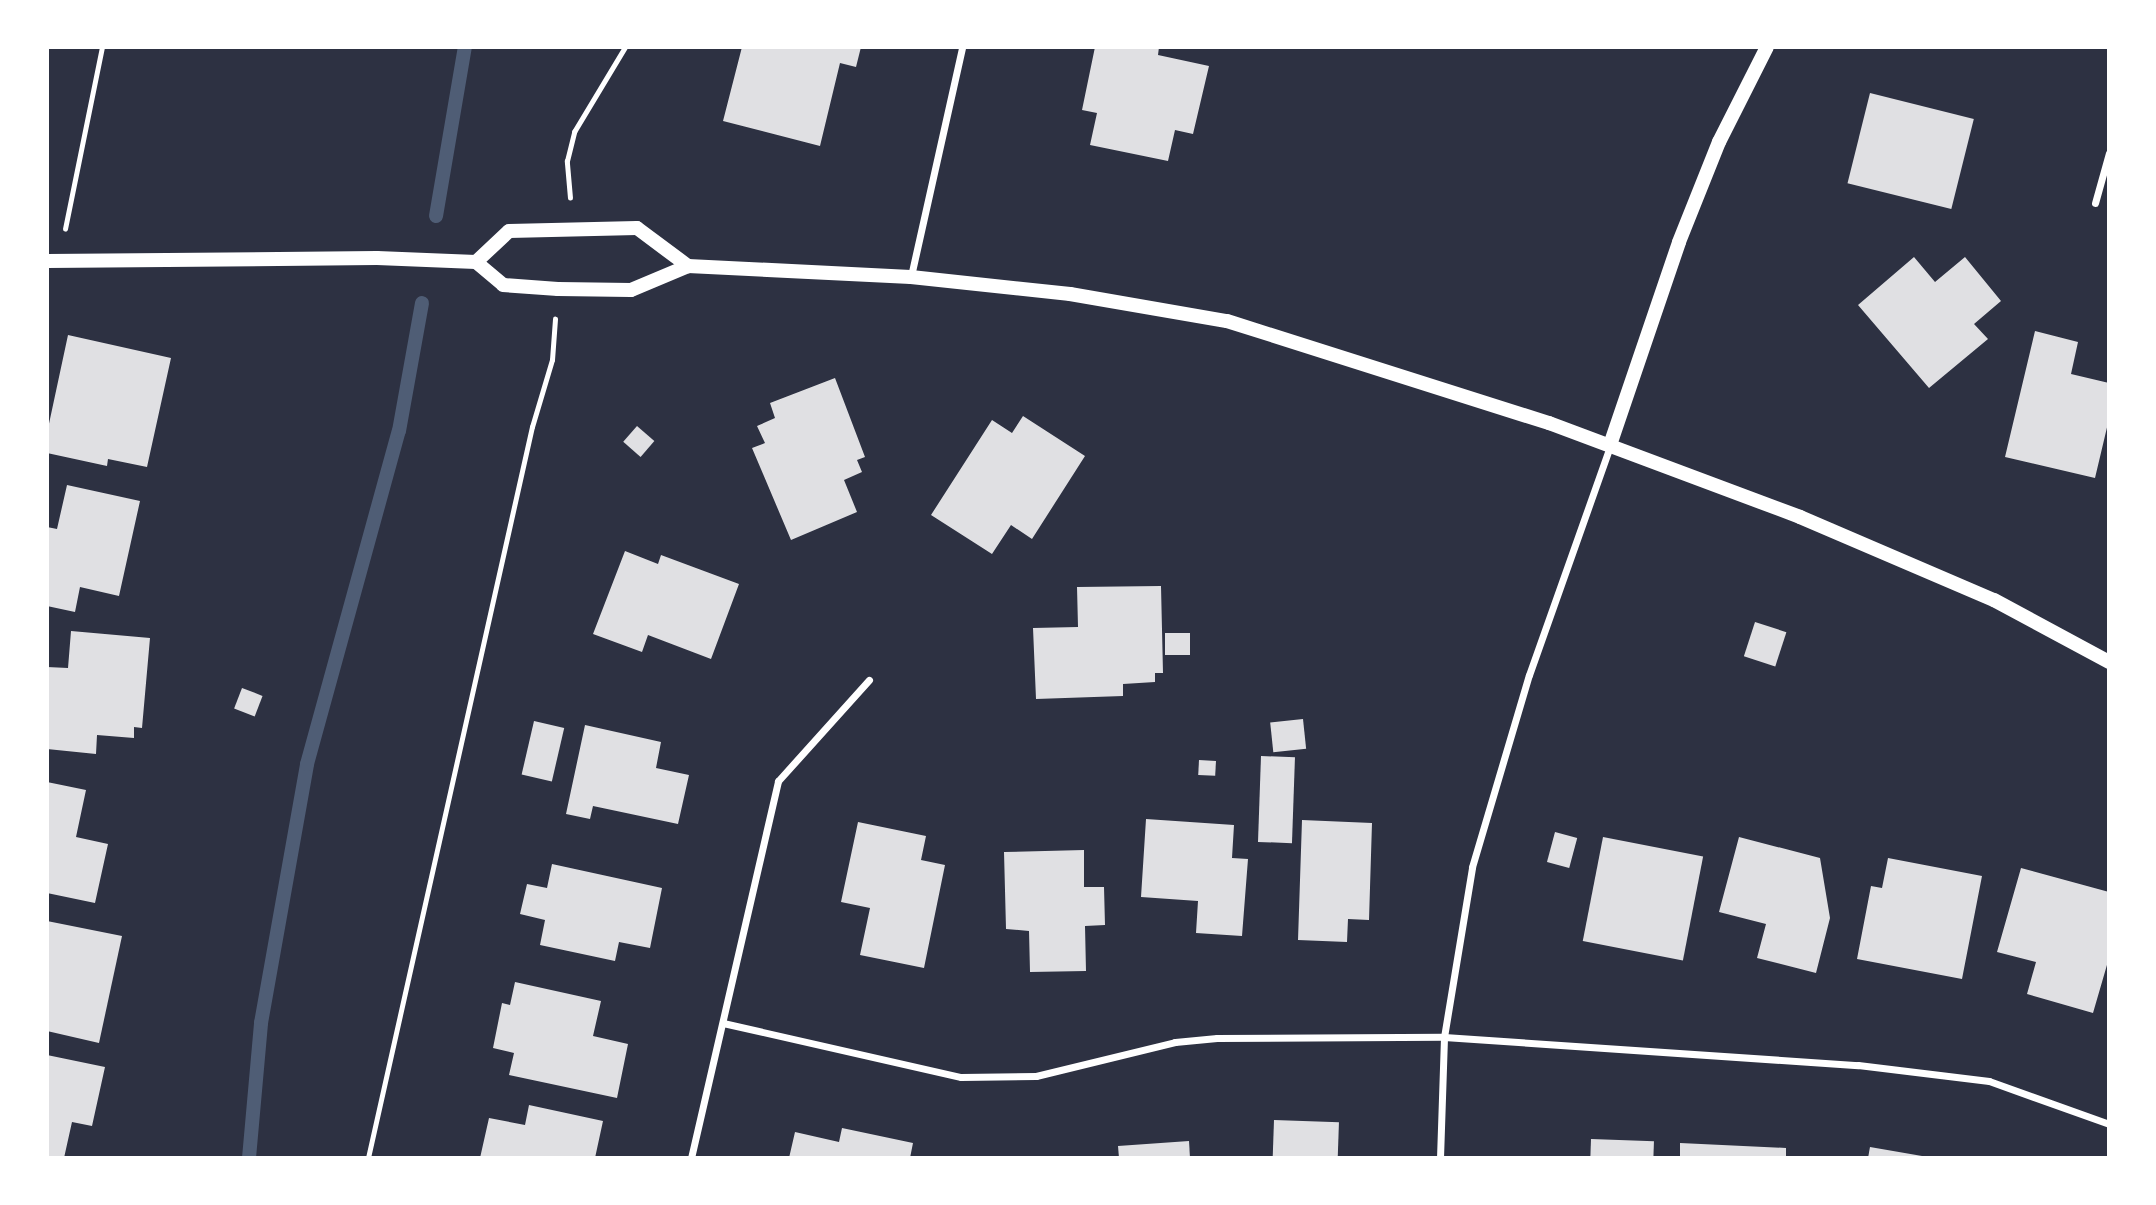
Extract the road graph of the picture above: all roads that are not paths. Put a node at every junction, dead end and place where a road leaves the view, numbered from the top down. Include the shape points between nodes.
1 (962, 47) edge
2 (1767, 47) edge
3 (2109, 153) edge
4 (2095, 203) dead end
5 (53, 261) edge
6 (476, 262) junction
7 (688, 266) junction
8 (911, 277) junction
9 (1610, 445) junction
10 (2109, 662) edge
11 (869, 680) dead end
12 (723, 1023) junction
13 (1444, 1037) junction
14 (2109, 1125) edge
15 (691, 1158) edge
16 (1440, 1158) edge

1 - 8 street
2 - 9 main road via 1678,242
3 - 4 street
5 - 6 main road via 377,258
6 - 7 main road via 503,285 558,289 631,290
6 - 7 main road via 509,231 637,228
7 - 8 main road
8 - 9 main road via 1070,294 1227,321
9 - 10 main road via 1897,556 1994,600
9 - 13 street via 1489,804 1472,867
11 - 12 street via 778,781
12 - 13 street via 961,1077 1057,1073 1175,1042 1217,1038
12 - 15 street
13 - 14 street via 1858,1065 1989,1081
13 - 16 street

